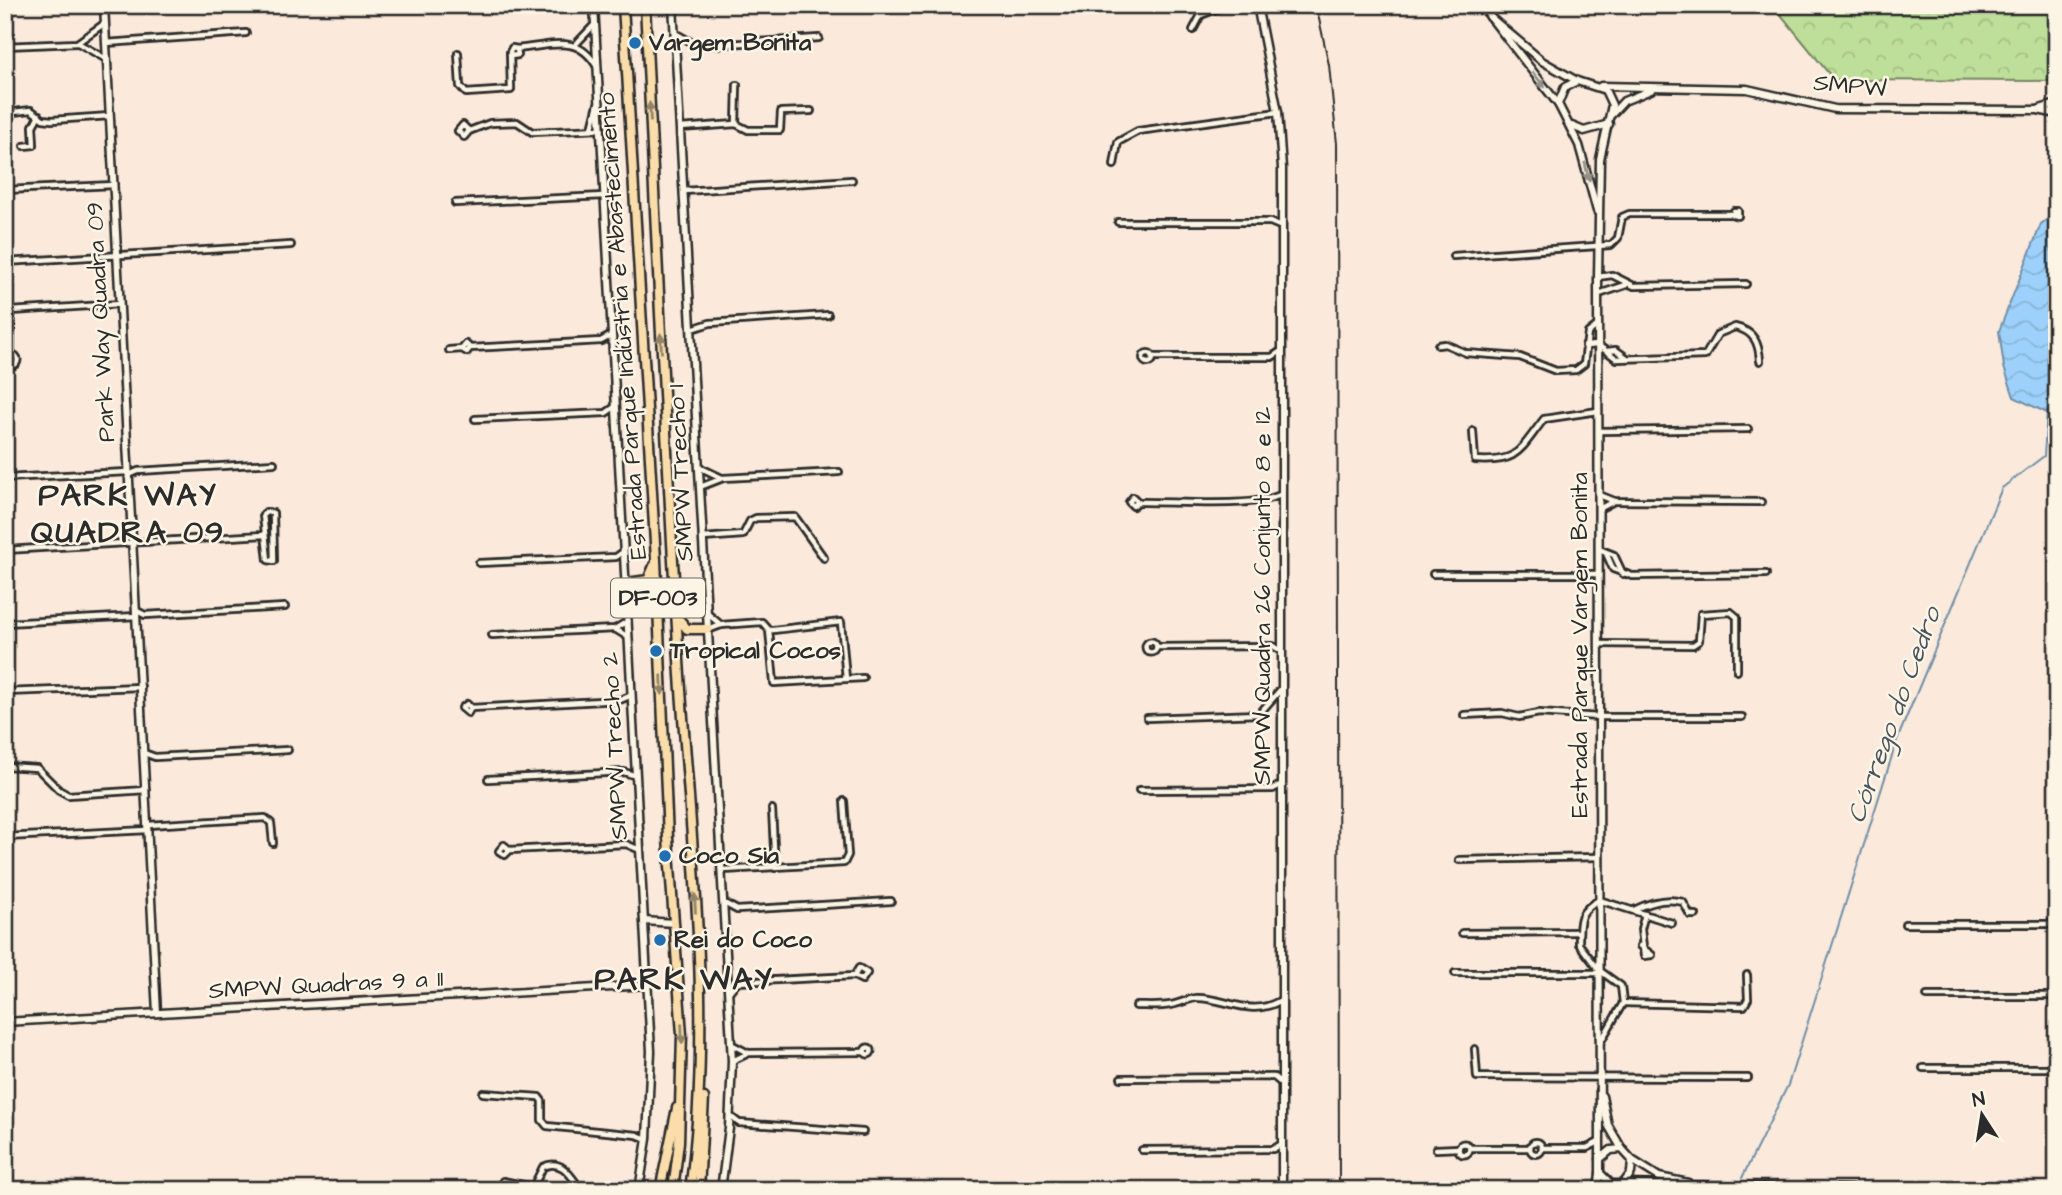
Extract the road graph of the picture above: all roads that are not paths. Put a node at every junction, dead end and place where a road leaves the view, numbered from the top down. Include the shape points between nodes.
1 (104, 5) edge
2 (594, 5) edge
3 (624, 5) edge
4 (645, 5) edge
5 (673, 5) edge
6 (1227, 5) edge
7 (1257, 5) edge
8 (1481, 5) edge
9 (1490, 17) junction
10 (105, 23) junction
11 (595, 24) junction
12 (1193, 30) dead end
13 (246, 33) dead end
14 (675, 33) junction
15 (89, 36) junction
16 (819, 38) dead end
17 (77, 43) junction
18 (106, 43) junction
19 (576, 44) junction
20 (5, 46) edge
21 (89, 48) junction
22 (458, 53) dead end
23 (107, 60) junction
24 (597, 68) junction
25 (1577, 81) junction
26 (737, 85) dead end
27 (1599, 86) junction
28 (1660, 88) junction
29 (599, 103) junction
30 (1558, 104) junction
31 (2057, 104) edge
32 (2038, 110) junction
33 (811, 111) dead end
34 (1278, 112) junction
35 (5, 113) edge
36 (2057, 114) edge
37 (39, 115) junction
38 (1611, 115) junction
39 (110, 116) junction
40 (736, 124) junction
41 (1609, 124) junction
42 (1570, 125) junction
43 (680, 128) junction
44 (591, 129) junction
45 (601, 129) junction
46 (469, 131) dead end
47 (24, 146) dead end
48 (1114, 165) dead end
49 (852, 180) dead end
50 (114, 185) junction
51 (5, 190) edge
52 (684, 191) junction
53 (604, 196) junction
54 (455, 203) dead end
55 (1733, 214) dead end
56 (1282, 215) junction
57 (1599, 220) junction
58 (1118, 222) dead end
59 (1270, 222) junction
60 (1283, 228) junction
61 (290, 245) dead end
62 (1599, 246) junction
63 (117, 256) junction
64 (1453, 256) dead end
65 (5, 262) edge
66 (1602, 277) junction
67 (1746, 284) dead end
68 (1626, 285) junction
69 (1614, 288) junction
70 (1598, 295) junction
71 (120, 304) junction
72 (828, 314) dead end
73 (692, 319) junction
74 (705, 323) junction
75 (1598, 325) junction
76 (692, 329) junction
77 (612, 335) junction
78 (602, 341) junction
79 (612, 345) junction
80 (1438, 345) dead end
81 (1598, 345) junction
82 (1585, 346) junction
83 (449, 350) dead end
84 (1282, 350) junction
85 (11, 354) dead end
86 (1153, 357) dead end
87 (1273, 357) junction
88 (1760, 361) dead end
89 (1282, 365) junction
90 (616, 406) junction
91 (1599, 411) junction
92 (606, 413) junction
93 (616, 418) junction
94 (475, 419) dead end
95 (1748, 429) dead end
96 (1600, 430) junction
97 (1473, 431) dead end
98 (274, 463) dead end
99 (699, 467) junction
100 (128, 471) junction
101 (839, 472) dead end
102 (5, 478) edge
103 (723, 478) junction
104 (700, 487) junction
105 (1282, 494) junction
106 (1599, 495) junction
107 (1272, 500) junction
108 (1614, 501) junction
109 (1138, 502) dead end
110 (1761, 502) dead end
111 (1282, 506) junction
112 (1599, 509) junction
113 (265, 535) junction
114 (703, 538) junction
115 (133, 544) junction
116 (5, 550) edge
117 (624, 551) junction
118 (1603, 551) junction
119 (616, 557) junction
120 (824, 558) dead end
121 (656, 560) junction
122 (625, 562) junction
123 (479, 563) dead end
124 (1433, 574) dead end
125 (1599, 574) junction
126 (1623, 574) junction
127 (1766, 574) dead end
128 (627, 585) junction
129 (659, 605) junction
130 (285, 607) dead end
131 (707, 614) junction
132 (139, 616) junction
133 (676, 616) junction
134 (628, 621) junction
135 (5, 623) edge
136 (721, 625) junction
137 (615, 629) junction
138 (769, 630) junction
139 (708, 631) junction
140 (492, 635) dead end
141 (628, 637) junction
142 (1282, 640) junction
143 (1599, 643) junction
144 (1274, 646) junction
145 (1157, 647) dead end
146 (678, 649) junction
147 (1282, 651) junction
148 (1737, 671) dead end
149 (863, 678) dead end
150 (846, 679) junction
151 (141, 687) junction
152 (1282, 688) junction
153 (5, 692) edge
154 (632, 695) junction
155 (620, 700) junction
156 (632, 705) junction
157 (471, 708) dead end
158 (1464, 715) dead end
159 (1600, 717) junction
160 (1742, 717) dead end
161 (1147, 718) dead end
162 (288, 750) dead end
163 (144, 752) junction
164 (155, 757) junction
165 (145, 765) junction
166 (635, 765) junction
167 (5, 766) edge
168 (624, 772) junction
169 (636, 776) junction
170 (488, 779) dead end
171 (1282, 784) junction
172 (1273, 789) junction
173 (146, 790) junction
174 (1139, 790) dead end
175 (1282, 796) junction
176 (844, 801) dead end
177 (772, 809) dead end
178 (148, 827) junction
179 (640, 835) junction
180 (5, 837) edge
181 (273, 843) dead end
182 (626, 844) junction
183 (510, 850) dead end
184 (640, 850) junction
185 (1600, 857) junction
186 (1459, 860) dead end
187 (775, 868) junction
188 (723, 870) junction
189 (1599, 900) junction
190 (891, 901) dead end
191 (724, 903) junction
192 (734, 910) junction
193 (1634, 910) junction
194 (1645, 914) junction
195 (1696, 915) dead end
196 (725, 918) junction
197 (644, 921) junction
198 (674, 923) junction
199 (1672, 923) dead end
200 (1905, 924) dead end
201 (2057, 924) edge
202 (1579, 932) junction
203 (1462, 933) dead end
204 (1640, 946) dead end
205 (727, 971) junction
206 (1599, 971) junction
207 (1455, 973) dead end
208 (1747, 975) dead end
209 (854, 976) dead end
210 (737, 982) junction
211 (648, 985) junction
212 (728, 993) junction
213 (1927, 996) dead end
214 (2057, 996) edge
215 (1283, 1000) junction
216 (1623, 1003) junction
217 (1136, 1006) dead end
218 (1271, 1007) junction
219 (1283, 1012) junction
220 (157, 1013) junction
221 (5, 1022) edge
222 (731, 1044) junction
223 (1600, 1044) junction
224 (1475, 1049) dead end
225 (865, 1052) dead end
226 (749, 1053) junction
227 (732, 1060) junction
228 (1923, 1068) dead end
229 (2057, 1068) edge
230 (1281, 1071) junction
231 (1600, 1074) junction
232 (701, 1075) junction
233 (1275, 1077) junction
234 (1121, 1078) dead end
235 (1748, 1078) dead end
236 (1281, 1083) junction
237 (483, 1093) dead end
238 (681, 1100) junction
239 (730, 1116) junction
240 (739, 1123) junction
241 (729, 1128) junction
242 (648, 1130) junction
243 (863, 1132) dead end
244 (637, 1135) junction
245 (647, 1139) junction
246 (1600, 1142) junction
247 (1282, 1144) junction
248 (1587, 1148) junction
249 (1273, 1149) junction
250 (1436, 1149) dead end
251 (1622, 1149) junction
252 (1142, 1150) dead end
253 (1282, 1154) junction
254 (1600, 1157) junction
255 (1632, 1160) junction
256 (1600, 1173) junction
257 (503, 1181) dead end
258 (1611, 1184) junction
259 (1623, 1184) junction
260 (1697, 1185) junction
261 (1282, 1189) edge
262 (581, 1190) edge
263 (639, 1190) edge
264 (660, 1190) edge
265 (673, 1190) edge
266 (690, 1190) edge
267 (699, 1190) edge
268 (721, 1190) edge
269 (1142, 1190) edge
270 (1598, 1190) edge
271 (1605, 1190) edge
272 (1902, 1190) edge

1 - 10 street, Park Way Quadra 09
2 - 11 street, SMPW Trecho 2
3 - 121 highway, Estrada Parque Indústria e Abastecimento / DF-003
133 -> 4 highway, Estrada Parque Indústria e Abastecimento / DF-003
5 - 14 street, SMPW Trecho 1
6 - 12 street via 1201,15
7 - 34 street, SMPW Quadra 26 Conjunto 8 e 12
8 - 9 street, Estrada Parque Vargem Bonita
9 - 25 street, Estrada Parque Vargem Bonita via 1542,61
9 -> 30 street, Estrada Parque Vargem Bonita
10 - 15 street
10 - 18 street, Park Way Quadra 09
11 - 19 street
11 - 24 street, SMPW Trecho 2
13 - 18 street
14 - 16 street via 698,46
14 - 43 street, SMPW Trecho 1
15 - 17 street
15 - 21 street
17 - 20 street
17 - 21 street
18 - 23 street, Park Way Quadra 09
19 - 22 street via 517,49 518,55 512,56 511,90 461,90
19 - 24 street
21 - 23 street
23 - 39 street, Park Way Quadra 09
24 - 29 street, SMPW Trecho 2
25 - 27 street, Estrada Parque Vargem Bonita
25 - 30 street via 1565,87
26 - 40 street
27 - 28 street, SMPW
27 - 38 street via 1611,99
28 - 32 street, SMPW via 1747,89 1835,108
28 - 38 street, SMPW via 1631,98
29 - 44 street
29 - 45 street, SMPW Trecho 2
30 - 42 street, Estrada Parque Vargem Bonita
31 - 32 street, SMPW
32 - 36 street, SMPW
33 - 40 street via 781,112 780,130 748,130
34 - 48 street via 1138,131 1118,142
34 - 56 street, SMPW Quadra 26 Conjunto 8 e 12
35 - 37 street via 30,110
37 - 39 street via 52,120
37 - 47 street via 33,126 34,145
38 - 41 street, Estrada Parque Vargem Bonita
39 - 50 street, Park Way Quadra 09
40 - 43 street
41 - 42 street via 1584,131
41 - 57 street, Estrada Parque Vargem Bonita via 1600,159
42 -> 57 street, Estrada Parque Vargem Bonita via 1585,162
43 - 52 street, SMPW Trecho 1
44 - 45 street
44 - 46 street via 532,132 515,122 490,123
45 - 53 street, SMPW Trecho 2
49 - 52 street
50 - 51 street
50 - 63 street, Park Way Quadra 09
52 - 73 street, SMPW Trecho 1
53 - 54 street
53 - 77 street, SMPW Trecho 2
55 - 62 street via 1626,214 1616,241
56 - 59 street
56 - 60 street, SMPW Quadra 26 Conjunto 8 e 12
57 - 62 street, Estrada Parque Vargem Bonita
58 - 59 street
59 - 60 street
60 - 84 street, SMPW Quadra 26 Conjunto 8 e 12
61 - 63 street
62 - 64 street
62 - 66 street, Estrada Parque Vargem Bonita
63 - 65 street
63 - 71 street, Park Way Quadra 09
66 - 68 street via 1612,275
66 - 69 street
66 - 70 street, Estrada Parque Vargem Bonita
67 - 68 street
68 - 69 street
69 - 70 street
70 - 75 street, Estrada Parque Vargem Bonita
71 - 85 street via 13,310 9,314
71 - 100 street, Park Way Quadra 09
72 - 74 street
73 - 74 street
73 - 76 street, SMPW Trecho 1
74 - 76 street
75 - 81 street, Estrada Parque Vargem Bonita
75 - 82 street via 1588,333
76 - 99 street, SMPW Trecho 1
77 - 78 street
77 - 79 street, SMPW Trecho 2
78 - 79 street
78 - 83 street via 470,348 464,344
79 - 90 street, SMPW Trecho 2
80 - 82 street via 1466,353 1520,357 1556,371 1580,368
81 - 82 street
81 - 88 street via 1627,358 1705,356 1718,334 1735,327 1755,339
81 - 91 street, Estrada Parque Vargem Bonita
84 - 87 street
84 - 89 street, SMPW Quadra 26 Conjunto 8 e 12
86 - 87 street
87 - 89 street
89 - 105 street, SMPW Quadra 26 Conjunto 8 e 12
90 - 92 street
90 - 93 street, SMPW Trecho 2
91 - 96 street, Estrada Parque Vargem Bonita
91 - 97 street via 1544,419 1511,458 1498,462 1475,460
92 - 93 street
92 - 94 street
93 - 117 street, SMPW Trecho 2
95 - 96 street
96 - 106 street, Estrada Parque Vargem Bonita
98 - 100 street
99 - 103 street
99 - 104 street, SMPW Trecho 1
100 - 102 street
100 - 115 street, Park Way Quadra 09
101 - 103 street
103 - 104 street
104 - 114 street, SMPW Trecho 1
105 - 107 street
105 - 111 street, SMPW Quadra 26 Conjunto 8 e 12
106 - 108 street
106 - 112 street, Estrada Parque Vargem Bonita
107 - 109 street
107 - 111 street
108 - 110 street
108 - 112 street
111 - 142 street, SMPW Quadra 26 Conjunto 8 e 12
112 - 118 street, Estrada Parque Vargem Bonita
113 - 113 street via 264,513 270,511 275,561 268,560
113 - 115 street
114 - 120 street via 742,536 756,518 795,517
114 - 131 street, SMPW Trecho 1
115 - 116 street
115 - 132 street, Park Way Quadra 09
117 - 119 street
117 - 122 street, SMPW Trecho 2
118 - 125 street, Estrada Parque Vargem Bonita
118 - 126 street via 1609,565
118 - 126 street via 1614,555
119 - 122 street
119 - 123 street
121 - 128 highway via 648,580
121 - 129 highway, Estrada Parque Indústria e Abastecimento / DF-003
122 - 128 street, SMPW Trecho 2
124 - 125 street
125 - 143 street, Estrada Parque Vargem Bonita
126 - 127 street
128 - 129 highway via 646,587
128 - 134 street, SMPW Trecho 2
129 -> 198 highway, Estrada Parque Indústria e Abastecimento / DF-003
130 - 132 street
131 - 136 street
131 - 139 street, SMPW Trecho 1
132 - 135 street
132 - 151 street, Park Way Quadra 09
133 - 139 highway via 687,629
133 - 146 highway, Estrada Parque Indústria e Abastecimento / DF-003
134 - 137 street
134 - 141 street, SMPW Trecho 2
136 - 138 street via 763,622
136 - 139 street
137 - 140 street
137 - 141 street
138 - 150 street via 774,683
138 - 150 street via 841,622
139 - 146 highway via 688,635
139 - 188 street, SMPW Trecho 1
141 - 154 street, SMPW Trecho 2
142 - 144 street
142 - 147 street, SMPW Quadra 26 Conjunto 8 e 12
143 - 148 street via 1693,645 1699,641 1701,614 1731,612 1737,617
143 - 159 street, Estrada Parque Vargem Bonita
144 - 145 street
144 - 147 street
232 -> 146 highway, Estrada Parque Indústria e Abastecimento / DF-003
147 - 152 street, SMPW Quadra 26 Conjunto 8 e 12
149 - 150 street
151 - 153 street
151 - 163 street, Park Way Quadra 09
152 - 161 street via 1259,714
152 - 171 street, SMPW Quadra 26 Conjunto 8 e 12
154 - 155 street
154 - 156 street, SMPW Trecho 2
155 - 156 street
155 - 157 street
156 - 166 street, SMPW Trecho 2
158 - 159 street via 1579,713
159 - 160 street
159 - 185 street, Estrada Parque Vargem Bonita
162 - 164 street
163 - 164 street
163 - 165 street, Park Way Quadra 09
164 - 165 street
165 - 173 street, Park Way Quadra 09
166 - 168 street
166 - 169 street, SMPW Trecho 2
167 - 173 street via 37,768 68,795
168 - 169 street
168 - 170 street
169 - 179 street, SMPW Trecho 2
171 - 172 street
171 - 175 street, SMPW Quadra 26 Conjunto 8 e 12
172 - 174 street
172 - 175 street
173 - 178 street, Park Way Quadra 09
175 - 215 street, SMPW Quadra 26 Conjunto 8 e 12
176 - 187 street via 848,855 844,863
177 - 187 street
178 - 180 street
178 - 181 street via 264,818 271,823
178 - 220 street, Park Way Quadra 09
179 - 182 street
179 - 184 street, SMPW Trecho 2
182 - 183 street
182 - 184 street
184 - 197 street, SMPW Trecho 2
185 - 186 street
185 - 189 street, Estrada Parque Vargem Bonita
187 - 188 street
188 - 191 street, SMPW Trecho 1
189 - 193 street
189 - 202 street via 1585,907
189 - 206 street, Estrada Parque Vargem Bonita
190 - 192 street
191 - 192 street
191 - 196 street, SMPW Trecho 1
192 - 196 street
193 - 194 street
193 - 195 street via 1656,901 1676,900 1683,902 1690,915
194 - 199 street
194 - 204 street
196 - 205 street, SMPW Trecho 1
197 - 198 street
197 - 211 street, SMPW Trecho 2
198 -> 238 highway, Estrada Parque Indústria e Abastecimento / DF-003 via 682,1035
200 - 201 street
202 - 203 street
202 - 206 street via 1583,953
205 - 210 street
205 - 212 street, SMPW Trecho 1
206 - 207 street
206 - 216 street via 1621,986
206 - 223 street, Estrada Parque Vargem Bonita
208 - 216 street via 1744,1006
209 - 210 street
210 - 212 street
211 - 220 street, SMPW Quadras 9 a 11
211 - 242 street, SMPW Trecho 2
212 - 222 street, SMPW Trecho 1
213 - 214 street
215 - 218 street
215 - 219 street, SMPW Quadra 26 Conjunto 8 e 12
216 - 223 street
217 - 218 street via 1209,998 1226,1005
218 - 219 street
219 - 230 street, SMPW Quadra 26 Conjunto 8 e 12
220 - 221 street, SMPW Quadras 9 a 11
222 - 226 street
222 - 227 street, SMPW Trecho 1
223 - 231 street, Estrada Parque Vargem Bonita
224 - 231 street via 1477,1077
225 - 226 street
226 - 227 street
227 - 239 street, SMPW Trecho 1
228 - 229 street
230 - 233 street
230 - 236 street, SMPW Quadra 26 Conjunto 8 e 12
231 - 235 street
231 - 246 street, Estrada Parque Vargem Bonita
231 - 251 street, Estrada Parque Vargem Bonita via 1608,1125
232 - 266 highway, Estrada Parque Indústria e Abastecimento / DF-003
232 - 267 highway via 705,1109
233 - 234 street
233 - 236 street
236 - 247 street, SMPW Quadra 26 Conjunto 8 e 12
237 - 244 street via 540,1097 547,1126
238 - 264 highway
238 - 265 highway, Estrada Parque Indústria e Abastecimento / DF-003
239 - 240 street
239 - 241 street, SMPW Trecho 1
240 - 241 street
240 - 243 street
241 - 268 street, SMPW Trecho 1
242 - 244 street
242 - 245 street, SMPW Trecho 2
244 - 245 street
245 - 263 street, SMPW Trecho 2
246 - 248 street
246 - 254 street, Estrada Parque Vargem Bonita
247 - 249 street
247 - 253 street, SMPW Quadra 26 Conjunto 8 e 12
248 - 250 street via 1542,1148 1536,1142 1530,1148 1470,1148 1465,1154 1459,1147
248 - 254 street
249 - 252 street
249 - 253 street
251 - 254 street
251 - 255 street
253 - 261 street, SMPW Quadra 26 Conjunto 8 e 12
254 - 256 street
255 - 259 street
255 - 260 street via 1659,1177
256 - 258 street
256 - 270 street
257 - 262 street via 533,1187 543,1167 554,1164 568,1170
258 - 259 street
258 - 271 street
259 - 260 street
260 - 272 street
261 - 269 street

